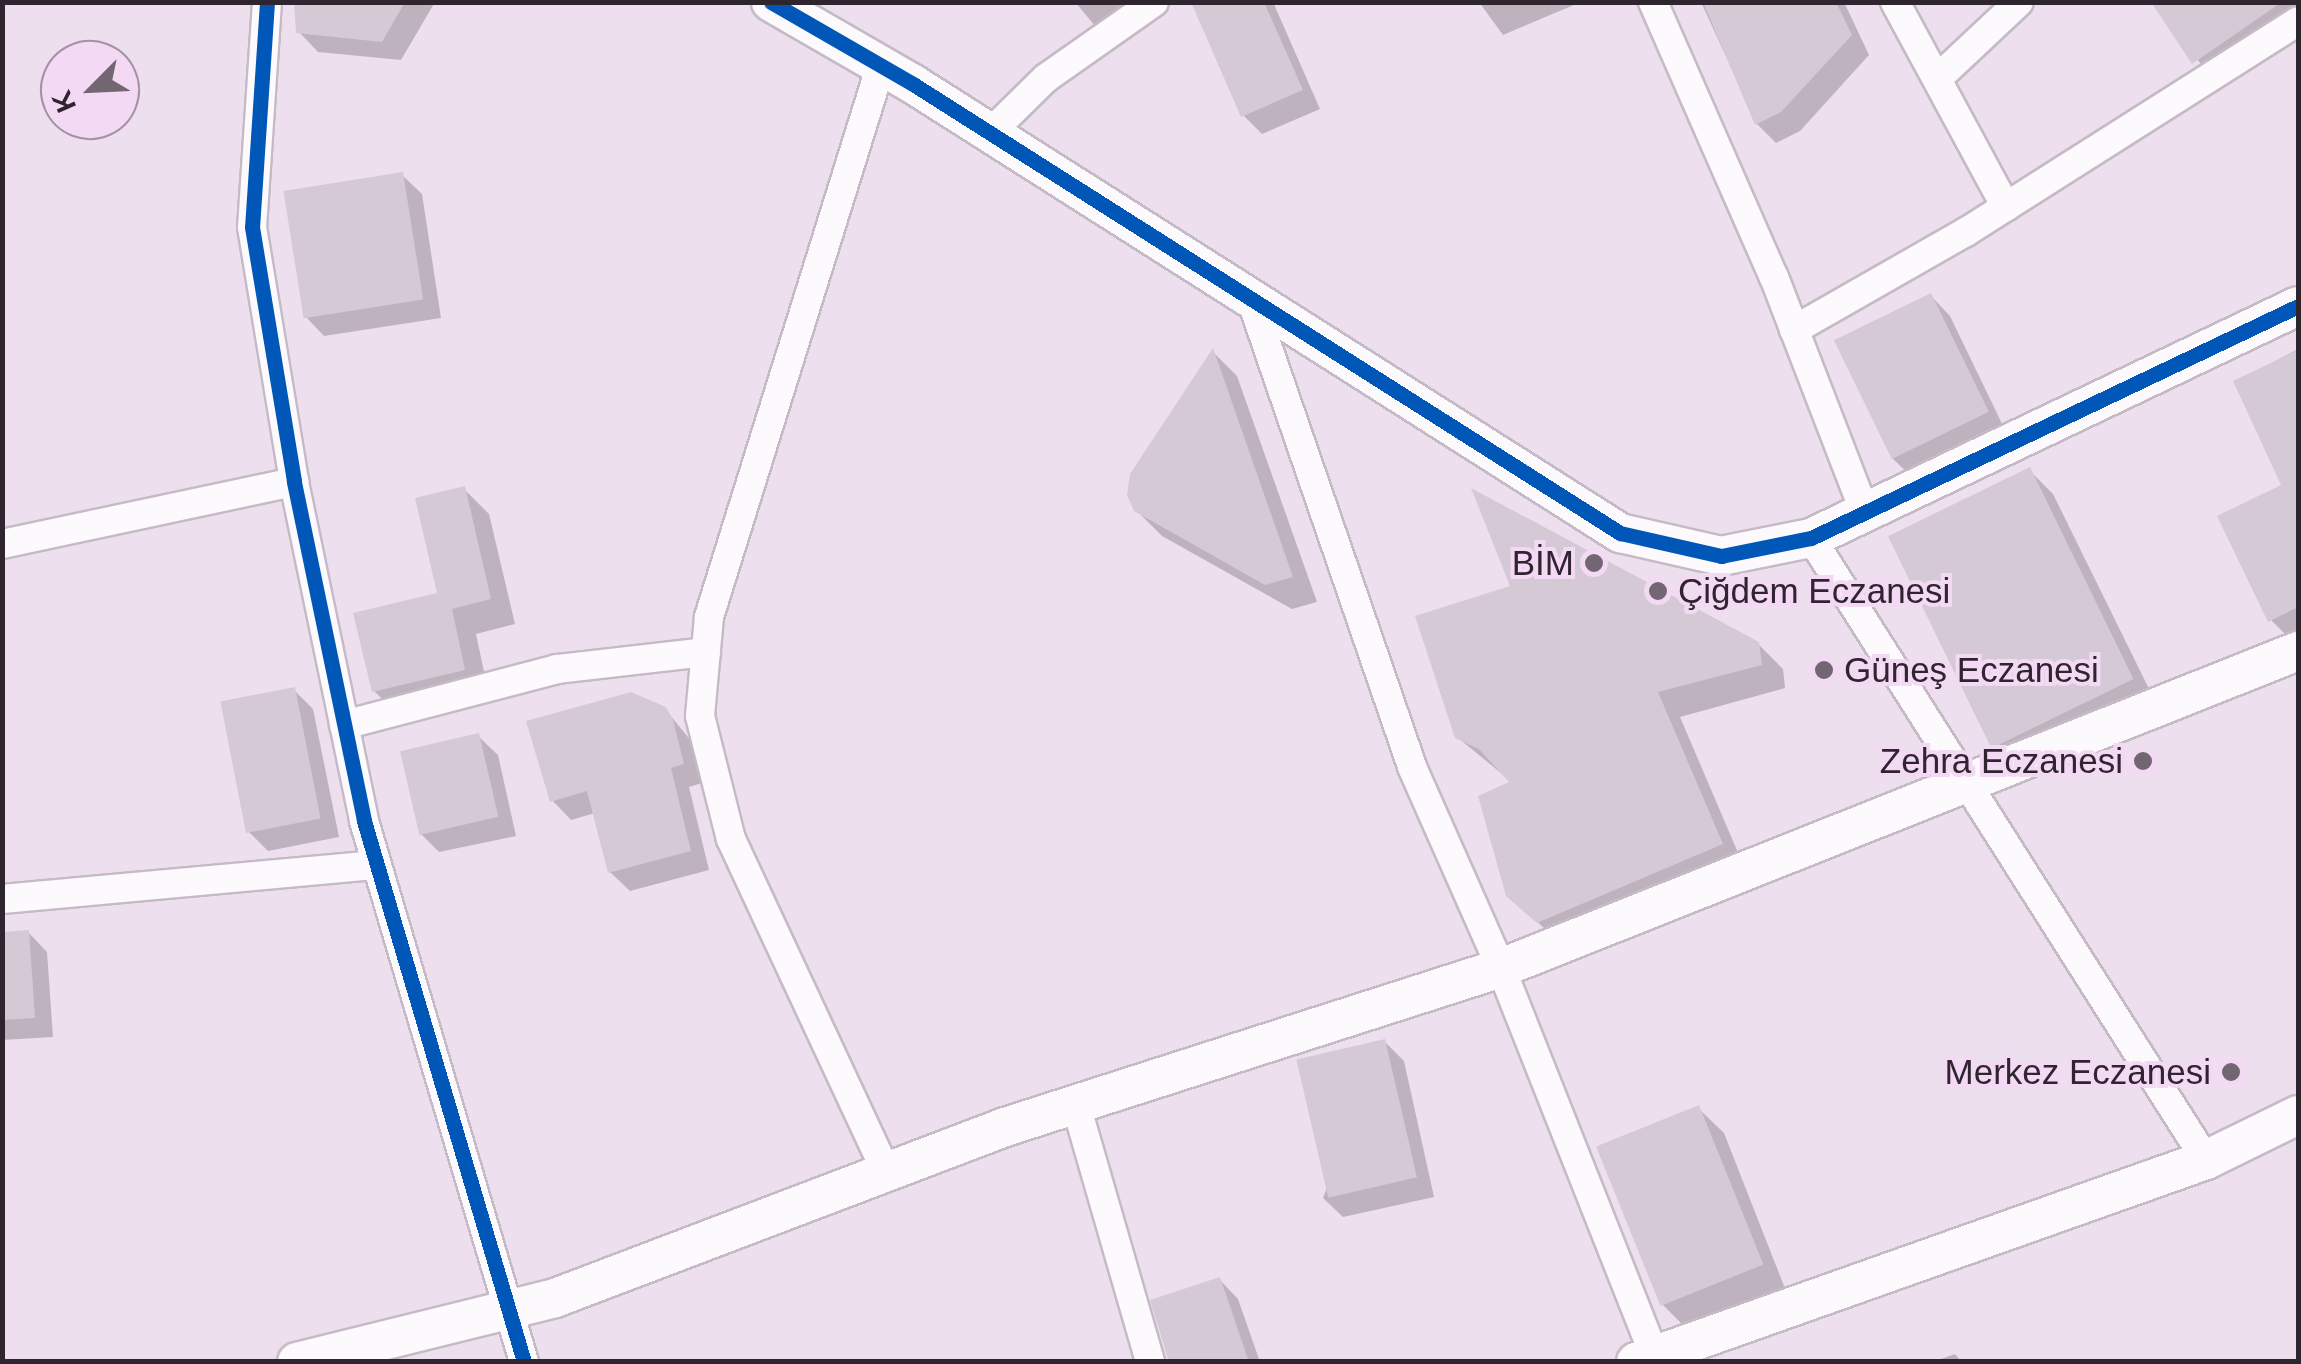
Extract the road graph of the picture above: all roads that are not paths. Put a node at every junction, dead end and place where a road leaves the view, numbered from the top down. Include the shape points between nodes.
1 (267, 2) edge
2 (771, 2) edge
3 (1154, 2) edge
4 (1654, 2) edge
5 (1895, 2) edge
6 (2019, 2) edge
7 (2298, 22) edge
8 (880, 65) junction
9 (1937, 79) junction
10 (990, 132) junction
11 (2006, 207) junction
12 (1250, 296) junction
13 (2298, 306) edge
14 (1794, 330) junction
15 (294, 482) junction
16 (1865, 513) junction
17 (1811, 538) junction
18 (2, 544) edge
19 (706, 652) junction
20 (2298, 652) edge
21 (344, 725) junction
22 (1966, 784) junction
23 (376, 865) junction
24 (2, 899) edge
25 (1501, 968) junction
26 (1076, 1105) junction
27 (2298, 1115) edge
28 (2206, 1160) junction
29 (886, 1172) junction
30 (506, 1310) junction
31 (1649, 1359) edge
32 (297, 1362) edge
33 (524, 1362) edge
34 (1150, 1362) edge

1 - 15 street via 252,227
2 - 8 street
3 - 10 street via 1046,78
4 - 14 street
5 - 9 street
6 - 9 street
7 - 11 street
8 - 10 street
8 - 19 street via 709,617
9 - 11 street
10 - 12 street
11 - 14 street
12 - 17 street via 1620,532 1721,556
12 - 25 street via 1412,767
13 - 16 street
14 - 16 street
15 - 18 street
15 - 21 street
16 - 17 street
17 - 22 street
19 - 21 street via 558,669
19 - 29 street via 700,716 730,839
20 - 22 street
21 - 23 street
22 - 25 street
22 - 28 street
23 - 24 street
23 - 30 street
25 - 26 street
25 - 31 street
26 - 29 street
26 - 34 street
27 - 28 street
28 - 31 street
29 - 30 street via 555,1298
30 - 32 street
30 - 33 street

